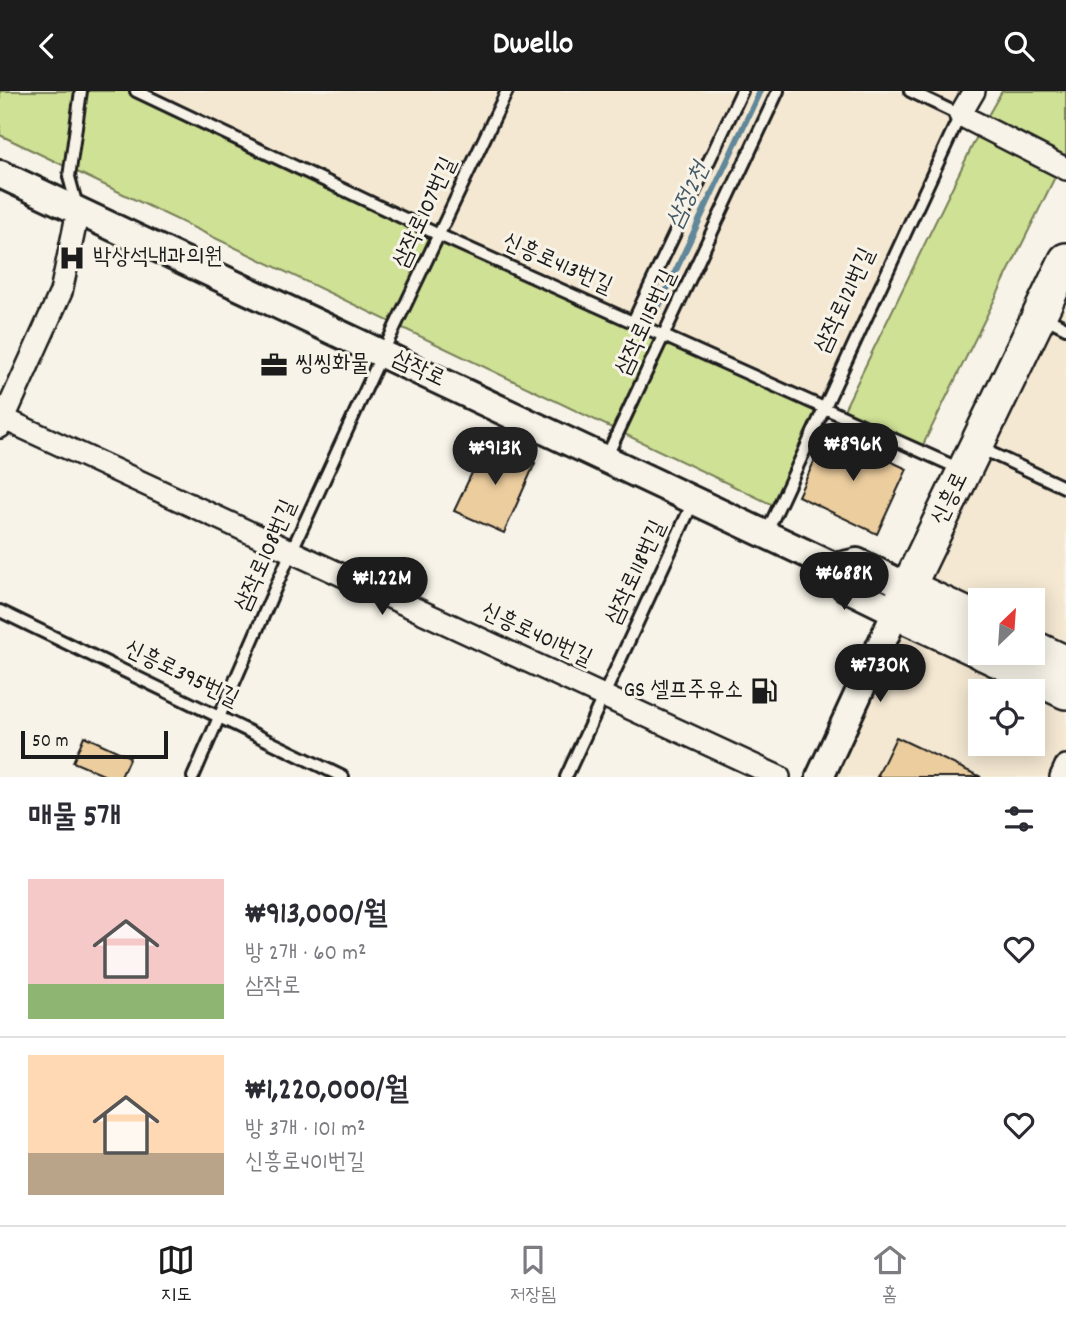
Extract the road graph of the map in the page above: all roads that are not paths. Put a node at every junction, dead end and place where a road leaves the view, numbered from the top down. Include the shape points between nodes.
1 (81, 91) edge
2 (136, 91) edge
3 (507, 91) edge
4 (742, 91) edge
5 (778, 91) edge
6 (910, 91) edge
7 (974, 91) edge
8 (960, 115) junction
9 (1066, 169) edge
10 (0, 174) edge
11 (78, 211) junction
12 (439, 235) junction
13 (1066, 260) edge
14 (1053, 321) edge
15 (633, 323) junction
16 (664, 336) junction
17 (382, 353) junction
18 (825, 409) junction
19 (1, 421) edge
20 (606, 458) junction
21 (970, 459) junction
22 (1066, 488) edge
23 (694, 500) junction
24 (766, 534) junction
25 (291, 552) junction
26 (902, 599) junction
27 (0, 611) edge
28 (968, 618) edge
29 (968, 643) edge
30 (1045, 653) edge
31 (1066, 663) edge
32 (1009, 665) edge
33 (1066, 692) edge
34 (603, 696) junction
35 (220, 717) junction
36 (1066, 766) edge
37 (193, 777) edge
38 (344, 777) edge
39 (566, 777) edge
40 (779, 777) edge
41 (820, 777) edge
42 (1061, 777) edge

1 - 11 lane via 69,177
2 - 12 lane, 신흥로413번길
3 - 12 lane, 삼작로107번길
4 - 15 lane, 삼작로115번길
5 - 16 lane, 삼작로115번길
6 - 8 lane
7 - 8 street, 삼작로121번길
8 - 9 street
8 - 18 lane, 삼작로121번길
10 - 11 street, 삼작로
11 - 17 street, 삼작로
11 - 19 street via 61,292
12 - 15 lane, 신흥로413번길
12 - 17 lane, 삼작로107번길
13 - 14 main road, 신흥로
14 - 21 main road, 신흥로
15 - 16 lane, 신흥로413번길
16 - 18 lane, 신흥로413번길
16 - 20 lane, 삼작로115번길
17 - 20 street, 삼작로
17 - 25 lane, 삼작로108번길
18 - 21 lane, 신흥로413번길
18 - 24 lane, 삼작로121번길
19 - 25 street, 신흥로401번길
20 - 23 street, 삼작로
21 - 22 lane, 신흥로413번길
21 - 26 main road, 신흥로
23 - 24 street, 삼작로
23 - 34 lane, 삼작로118번길
24 - 26 street, 삼작로 via 835,567 857,562
25 - 34 street, 신흥로401번길
25 - 35 lane, 삼작로108번길
26 - 28 main road, 삼작로
26 - 29 main road, 삼작로
26 - 41 street, 신흥로
27 - 35 lane, 신흥로395번길
30 - 31 main road
32 - 33 main road, 삼작로
34 - 39 lane, 삼작로118번길
34 - 40 street, 신흥로401번길
35 - 37 lane, 삼작로108번길
35 - 38 lane, 신흥로395번길
36 - 42 street

